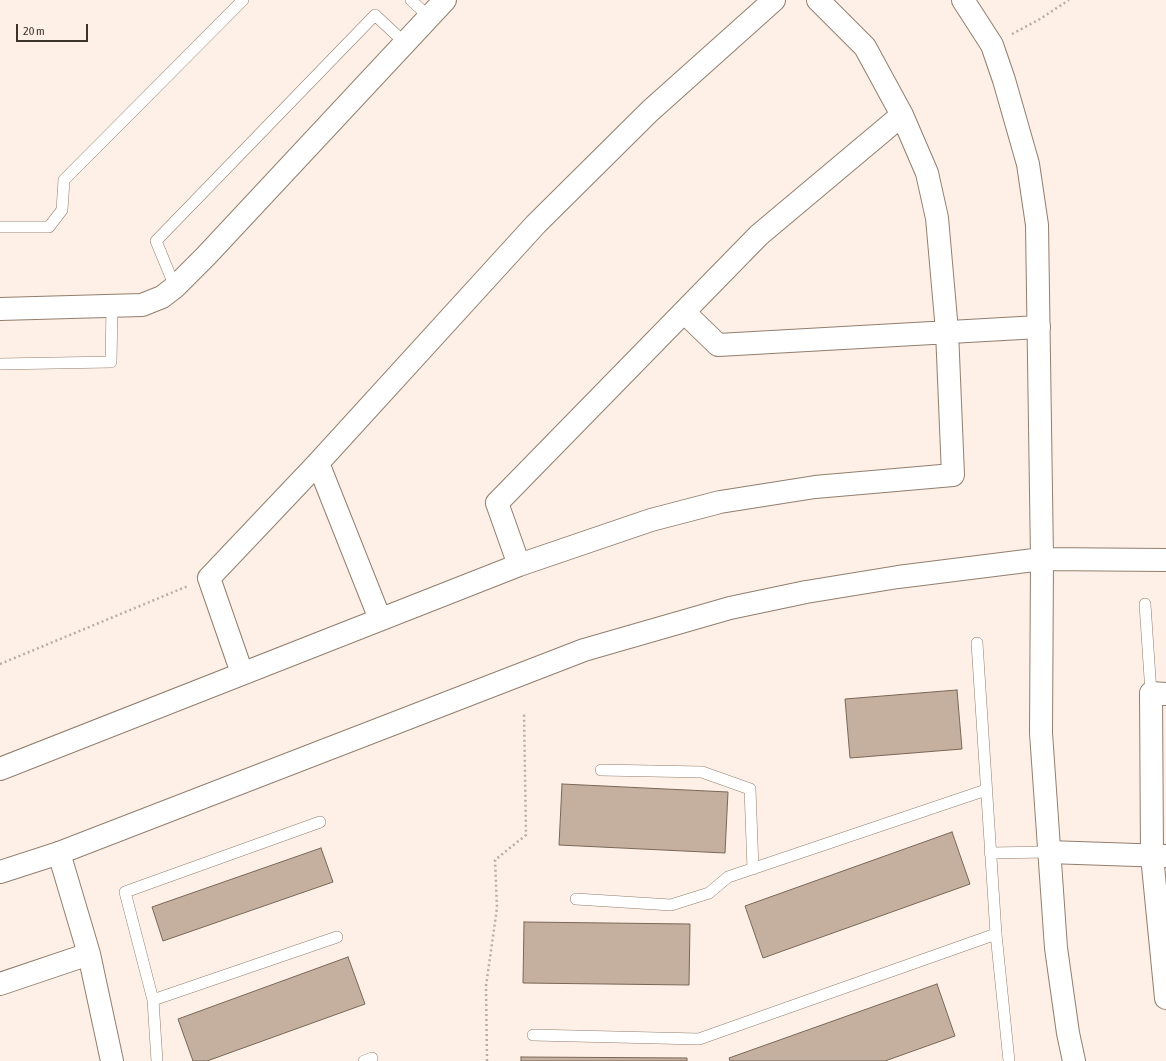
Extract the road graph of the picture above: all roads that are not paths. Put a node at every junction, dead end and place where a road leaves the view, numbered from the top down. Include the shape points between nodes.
1 (243, 0) edge
2 (411, 0) edge
3 (445, 0) edge
4 (774, 0) edge
5 (818, 0) edge
6 (963, 0) edge
7 (429, 17) junction
8 (405, 43) junction
9 (902, 115) junction
10 (0, 227) edge
11 (175, 287) junction
12 (112, 306) junction
13 (0, 309) edge
14 (684, 312) junction
15 (1039, 327) junction
16 (947, 331) junction
17 (0, 364) edge
18 (318, 463) junction
19 (1042, 559) junction
20 (1166, 560) edge
21 (518, 565) junction
22 (1145, 604) dead end
23 (380, 619) junction
24 (977, 643) dead end
25 (242, 673) junction
26 (1159, 694) edge
27 (0, 769) edge
28 (601, 770) dead end
29 (986, 790) junction
30 (320, 822) dead end
31 (1048, 852) junction
32 (59, 853) junction
33 (990, 853) junction
34 (1159, 856) edge
35 (753, 868) junction
36 (0, 872) edge
37 (576, 899) dead end
38 (996, 934) junction
39 (336, 938) dead end
40 (89, 954) junction
41 (0, 984) edge
42 (1166, 998) edge
43 (152, 1000) junction
44 (533, 1035) dead end
45 (112, 1061) edge
46 (157, 1061) edge
47 (1009, 1061) edge
48 (1074, 1061) edge

1 - 10 lane via 64,180 62,210 49,227
2 - 7 lane
3 - 7 street
4 - 18 street via 650,110 536,224
5 - 9 street via 865,47
6 - 15 street via 992,45 1028,164 1037,225
7 - 8 street
8 - 11 street
8 - 11 lane via 375,15 156,241
9 - 14 street via 759,235
9 - 16 street via 927,173 937,218
11 - 12 street via 162,297 142,305
12 - 13 street
12 - 17 lane via 111,362
14 - 16 street via 718,345
14 - 21 street via 497,503
15 - 16 street
15 - 19 street
16 - 21 street via 953,475 815,487 720,502 651,520
18 - 23 street
18 - 25 street via 209,578
19 - 20 street
19 - 31 street via 1041,733
19 - 32 street via 898,577 806,592 730,608 584,650
21 - 23 street
22 - 26 lane
23 - 25 street
24 - 29 lane
25 - 27 street
26 - 34 street
28 - 35 lane via 702,772 750,789
29 - 33 lane
29 - 35 lane
30 - 43 lane via 125,892
31 - 33 lane
31 - 34 street
31 - 48 street via 1056,948
32 - 36 street
32 - 40 street
33 - 38 lane
34 - 42 street
35 - 37 lane via 728,877 709,893 671,905
38 - 44 lane via 699,1039
38 - 47 lane
39 - 43 lane
40 - 41 street
40 - 45 street
43 - 46 lane

